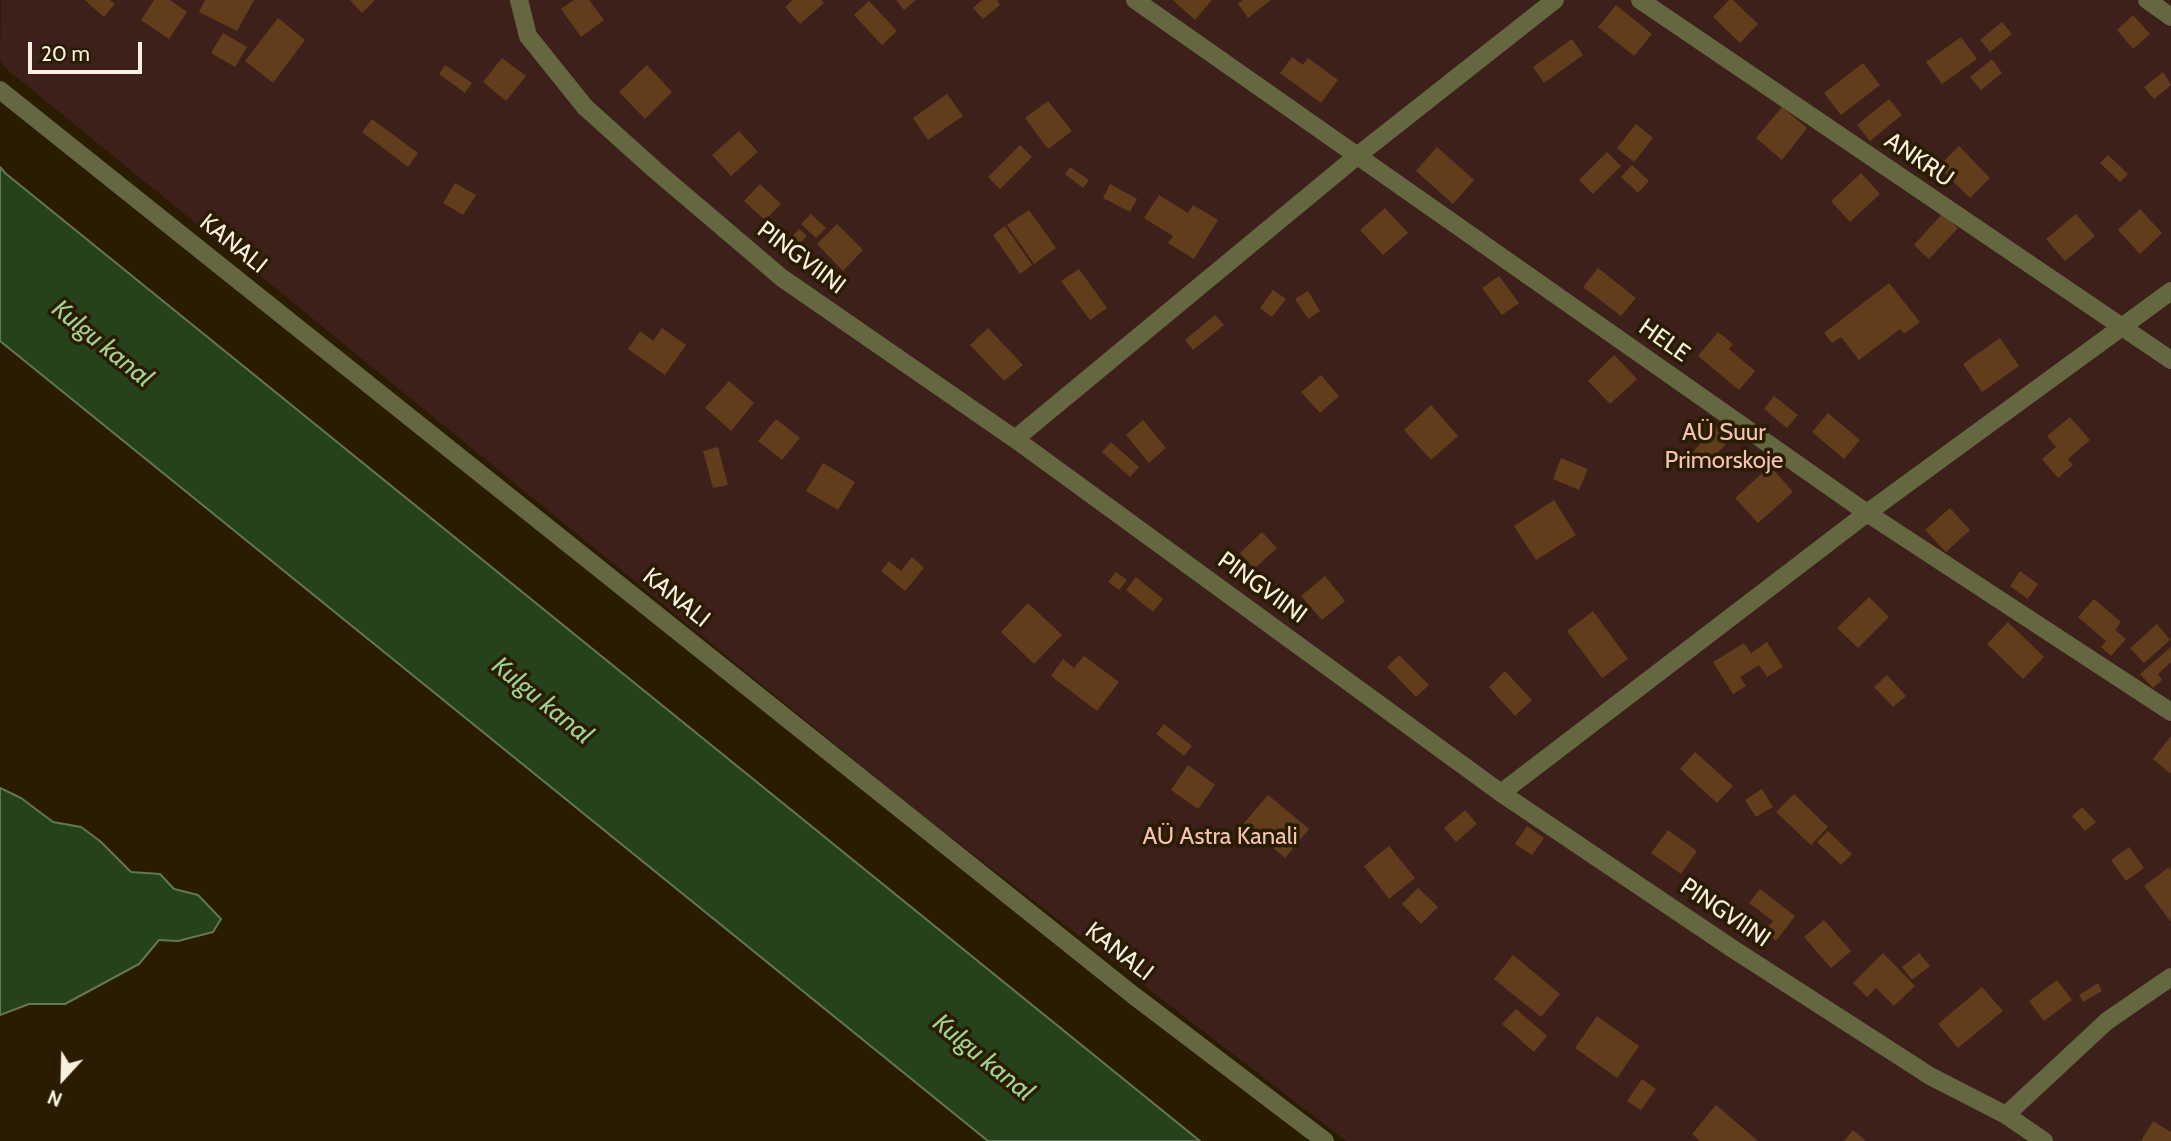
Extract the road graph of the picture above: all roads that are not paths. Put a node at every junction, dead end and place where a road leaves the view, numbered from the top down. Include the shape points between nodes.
1 (519, 0) edge
2 (1135, 0) edge
3 (1555, 0) edge
4 (1640, 0) edge
5 (2147, 0) edge
6 (2171, 17) edge
7 (0, 90) edge
8 (1357, 156) junction
9 (2171, 291) edge
10 (2123, 328) junction
11 (2171, 360) edge
12 (1015, 439) junction
13 (1867, 513) junction
14 (2171, 712) edge
15 (1501, 793) junction
16 (2171, 977) edge
17 (2006, 1115) junction
18 (1325, 1141) edge
19 (2044, 1141) edge

1 - 12 street, PINGVIINI via 528,36 585,107 655,170 782,278
2 - 8 street, HELE
3 - 8 street
4 - 10 street, ANKRU
5 - 6 street
7 - 18 street, KANALI via 1111,977
8 - 12 street
8 - 13 street, HELE
9 - 10 street
10 - 11 street, ANKRU
10 - 13 street
12 - 15 street, PINGVIINI
13 - 14 street, HELE
13 - 15 street
15 - 17 street, PINGVIINI via 1918,1069
16 - 17 street via 2107,1021
17 - 19 street, PINGVIINI

